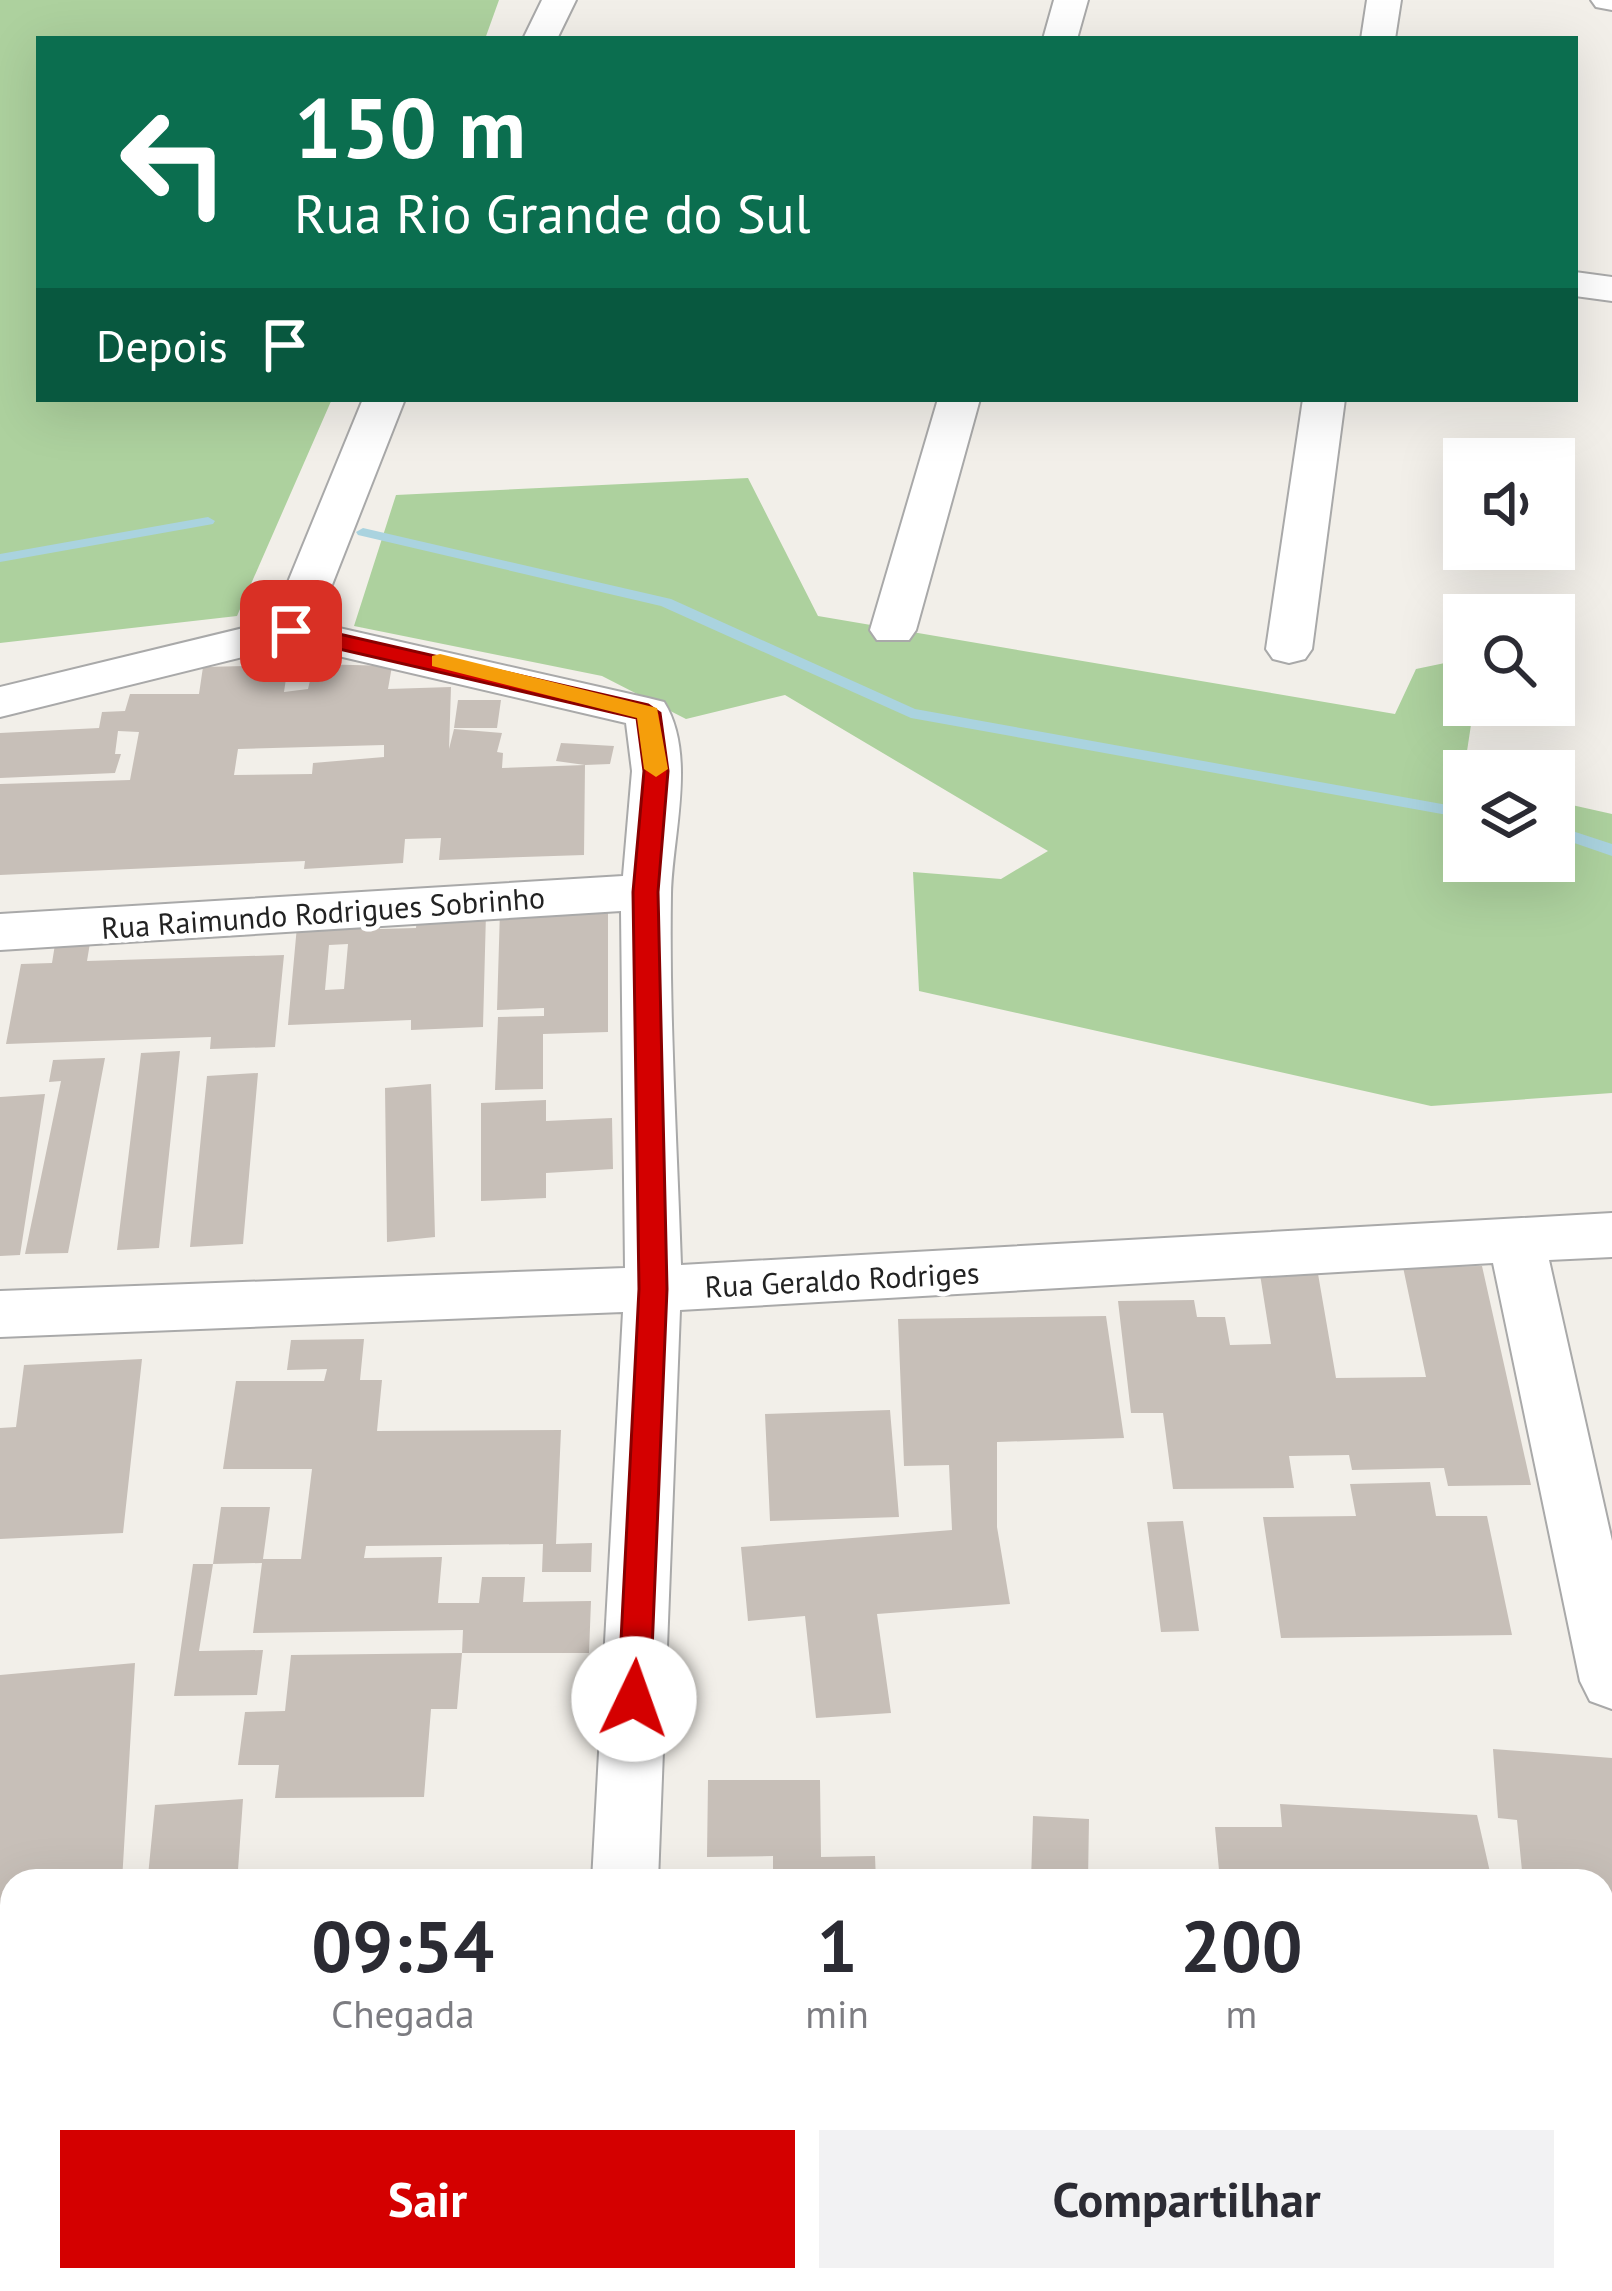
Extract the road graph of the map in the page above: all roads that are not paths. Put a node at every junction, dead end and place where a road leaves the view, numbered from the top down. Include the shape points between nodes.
1 (560, 0) edge
2 (1071, 0) edge
3 (1384, 0) edge
4 (542, 36) edge
5 (1061, 36) edge
6 (1378, 36) edge
7 (1578, 284) edge
8 (1612, 289) edge
9 (383, 402) edge
10 (958, 402) edge
11 (1324, 402) edge
12 (893, 630) dead end
13 (291, 631) junction
14 (1289, 650) dead end
15 (0, 702) edge
16 (646, 892) junction
17 (0, 932) edge
18 (1612, 1235) edge
19 (1516, 1243) junction
20 (653, 1289) junction
21 (0, 1315) edge
22 (1612, 1681) edge
23 (626, 1869) edge

1 - 4 street
2 - 5 street
3 - 6 street
7 - 8 street
9 - 13 street
10 - 12 street
11 - 14 street
13 - 15 street
13 - 16 street via 648,713 656,771
16 - 17 street, Rua Raimundo Rodrigues Sobrinho
16 - 20 street
18 - 19 street, Rua Geraldo Rodriges
19 - 20 street, Rua Geraldo Rodriges
19 - 22 street
20 - 21 street, Rua Geraldo Rodriges
20 - 23 street

